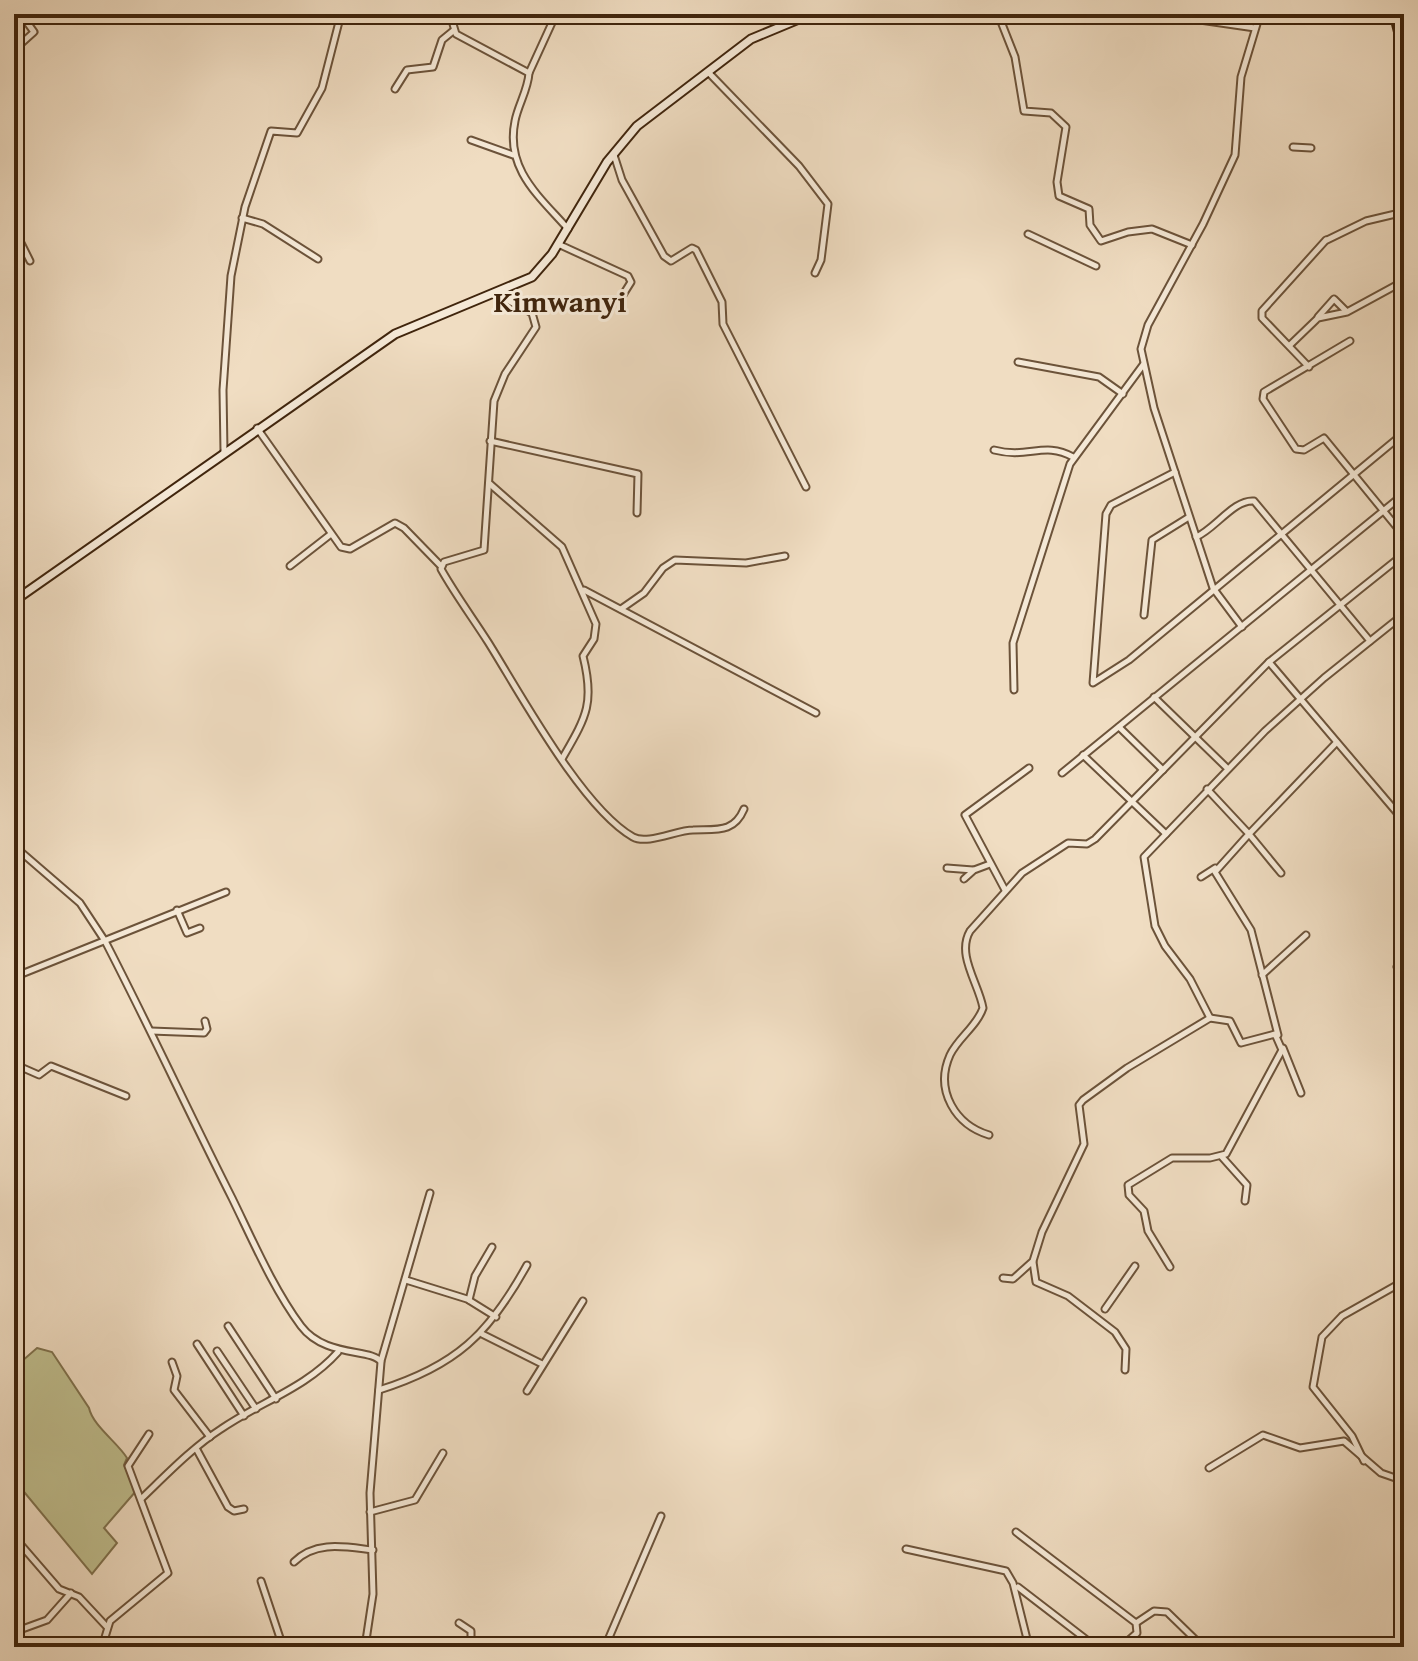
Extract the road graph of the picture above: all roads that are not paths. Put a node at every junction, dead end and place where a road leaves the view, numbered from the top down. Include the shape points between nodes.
1 (21, 14) edge
2 (341, 14) edge
3 (450, 14) edge
4 (556, 14) edge
5 (811, 14) edge
6 (998, 14) edge
7 (1260, 14) edge
8 (1394, 14) edge
9 (792, 17) edge
10 (1193, 19) dead end
11 (1255, 28) junction
12 (453, 31) junction
13 (14, 50) edge
14 (1404, 54) edge
15 (708, 71) junction
16 (529, 73) junction
17 (395, 89) dead end
18 (471, 140) dead end
19 (1293, 147) dead end
20 (1311, 148) dead end
21 (613, 154) junction
22 (513, 155) junction
23 (1404, 212) edge
24 (242, 218) junction
25 (14, 229) edge
26 (568, 229) junction
27 (1028, 234) dead end
28 (558, 244) junction
29 (1192, 245) junction
30 (318, 259) dead end
31 (30, 261) dead end
32 (1096, 266) dead end
33 (815, 273) dead end
34 (1404, 281) edge
35 (496, 294) junction
36 (621, 298) dead end
37 (1347, 312) junction
38 (1318, 318) junction
39 (1350, 341) dead end
40 (1290, 345) junction
41 (1018, 362) dead end
42 (1144, 364) junction
43 (1309, 367) junction
44 (1399, 375) dead end
45 (1404, 381) edge
46 (1123, 394) junction
47 (257, 428) junction
48 (1404, 433) edge
49 (490, 441) junction
50 (994, 450) dead end
51 (224, 452) junction
52 (1073, 457) junction
53 (1175, 472) junction
54 (1352, 474) junction
55 (489, 484) junction
56 (806, 487) dead end
57 (1404, 494) edge
58 (1383, 511) junction
59 (637, 513) dead end
60 (1189, 517) junction
61 (1281, 532) junction
62 (331, 534) junction
63 (1404, 536) edge
64 (1196, 537) junction
65 (1404, 554) edge
66 (785, 556) dead end
67 (290, 566) dead end
68 (441, 566) junction
69 (1312, 569) junction
70 (1213, 588) junction
71 (583, 590) junction
72 (14, 601) edge
73 (1341, 606) junction
74 (621, 609) junction
75 (1404, 614) edge
76 (1144, 615) dead end
77 (1242, 627) junction
78 (1370, 641) junction
79 (1269, 662) junction
80 (1014, 690) dead end
81 (1154, 697) junction
82 (1300, 699) junction
83 (816, 713) dead end
84 (1119, 727) junction
85 (1194, 737) junction
86 (1336, 743) junction
87 (1083, 755) junction
88 (562, 759) junction
89 (1029, 768) dead end
90 (1227, 768) junction
91 (1163, 770) junction
92 (1062, 773) dead end
93 (1207, 789) junction
94 (1130, 802) junction
95 (744, 809) dead end
96 (1404, 821) edge
97 (1166, 834) junction
98 (1249, 834) junction
99 (14, 846) edge
100 (990, 864) junction
101 (947, 868) dead end
102 (1215, 868) junction
103 (974, 870) junction
104 (1281, 873) dead end
105 (1201, 877) dead end
106 (964, 879) dead end
107 (1005, 890) junction
108 (226, 892) dead end
109 (177, 910) junction
110 (200, 928) dead end
111 (1306, 935) dead end
112 (105, 941) junction
113 (1404, 959) edge
114 (1262, 975) junction
115 (14, 977) edge
116 (1404, 977) edge
117 (1210, 1018) junction
118 (205, 1021) dead end
119 (151, 1031) junction
120 (14, 1064) edge
121 (1301, 1093) dead end
122 (126, 1096) dead end
123 (989, 1135) dead end
124 (1399, 1152) dead end
125 (1222, 1157) junction
126 (1404, 1166) edge
127 (430, 1193) dead end
128 (1245, 1201) dead end
129 (492, 1247) dead end
130 (1033, 1261) junction
131 (527, 1265) dead end
132 (1135, 1266) dead end
133 (1170, 1267) dead end
134 (1003, 1278) dead end
135 (406, 1280) junction
136 (1404, 1281) edge
137 (469, 1300) junction
138 (583, 1301) dead end
139 (1105, 1309) dead end
140 (496, 1317) junction
141 (228, 1326) dead end
142 (482, 1334) junction
143 (197, 1344) dead end
144 (217, 1351) dead end
145 (338, 1352) junction
146 (172, 1362) dead end
147 (381, 1362) junction
148 (542, 1364) junction
149 (1125, 1370) dead end
150 (379, 1390) junction
151 (527, 1391) dead end
152 (276, 1399) junction
153 (256, 1409) junction
154 (244, 1416) junction
155 (149, 1434) dead end
156 (210, 1437) junction
157 (197, 1450) junction
158 (443, 1453) dead end
159 (1364, 1461) junction
160 (1209, 1468) dead end
161 (1404, 1481) edge
162 (142, 1498) junction
163 (244, 1509) dead end
164 (370, 1512) junction
165 (661, 1516) dead end
166 (1016, 1532) dead end
167 (21, 1545) dead end
168 (906, 1549) dead end
169 (373, 1550) junction
170 (294, 1562) dead end
171 (261, 1581) dead end
172 (1018, 1587) dead end
173 (71, 1593) junction
174 (459, 1623) dead end
175 (1136, 1623) junction
176 (107, 1627) junction
177 (14, 1632) edge
178 (102, 1647) edge
179 (260, 1647) edge
180 (365, 1647) edge
181 (471, 1647) edge
182 (605, 1647) edge
183 (1029, 1647) edge
184 (1096, 1647) edge
185 (1121, 1647) edge
186 (1203, 1647) edge

1 - 13 street via 34,32
2 - 24 street via 317,100 297,133 271,131
3 - 12 street
4 - 16 street
5 - 9 street
6 - 29 street via 1015,57 1024,111 1051,113 1066,127 1059,196 1089,209 1090,225 1101,241 1152,229
7 - 11 street
8 - 14 main road
9 - 15 street
10 - 11 street
11 - 29 street via 1241,77 1235,155
12 - 16 street
12 - 17 street via 442,40 433,67 407,70
15 - 21 street via 659,107
15 - 33 street via 828,204
16 - 22 street via 514,123
18 - 22 street
19 - 20 street
21 - 26 street
21 - 56 street via 664,256 670,261 692,248 697,252 722,302 723,324
22 - 26 street via 530,186
23 - 40 street via 1366,221 1326,241 1262,311 1262,318
24 - 30 street via 263,224
24 - 51 street via 231,276
25 - 31 street
26 - 28 street
27 - 32 street
28 - 35 street via 532,277
28 - 36 street via 628,276 631,282
29 - 42 street via 1144,335
34 - 37 street
35 - 47 street via 395,334
35 - 49 street via 528,311 536,323 499,386
37 - 38 street
37 - 38 street via 1334,299
38 - 40 street
39 - 43 street
40 - 43 street
41 - 46 street via 1099,377
42 - 46 street
42 - 53 street
43 - 54 street via 1264,392 1263,399 1296,449 1324,438
44 - 45 street
46 - 52 street
47 - 51 street
47 - 62 street
48 - 54 street
49 - 55 street
49 - 59 street via 638,474
50 - 52 street via 1022,455 1054,448
51 - 72 street
52 - 80 street via 1013,643
53 - 60 street
53 - 70 street via 1111,505 1106,514 1092,683 1129,660
54 - 58 street
54 - 61 street
55 - 68 street via 484,550
55 - 71 street via 559,542
57 - 58 street
58 - 63 street
58 - 69 street
60 - 64 street
60 - 76 street via 1152,540
61 - 64 street via 1251,499
61 - 69 street
61 - 70 street
62 - 67 street
62 - 68 street via 341,547 350,549 395,523
64 - 70 street
65 - 73 street
66 - 74 street via 746,563 675,560
68 - 88 street
69 - 73 street
69 - 77 street
70 - 77 street
71 - 74 street
71 - 88 street via 596,629 583,656 590,698
73 - 78 street
73 - 79 street
74 - 83 street
75 - 78 street
77 - 81 street
78 - 82 street
79 - 82 street
79 - 85 street
81 - 84 street
81 - 85 street
82 - 86 street
82 - 90 street
84 - 87 street
84 - 91 street
85 - 90 street
85 - 91 street
86 - 96 street
86 - 98 street
87 - 92 street
87 - 94 street
88 - 95 street via 598,805 636,838 729,828 738,824
89 - 100 street via 965,815
90 - 93 street
91 - 94 street
93 - 97 street
93 - 98 street
94 - 97 street
94 - 107 street via 1087,844 1063,845
97 - 117 street via 1143,862 1151,916
98 - 102 street
98 - 104 street
99 - 112 street via 80,903
100 - 103 street
100 - 107 street
101 - 103 street
102 - 105 street
102 - 114 street via 1251,930
103 - 106 street
107 - 123 street via 966,939 983,1008 950,1055 945,1083 960,1120
108 - 109 street
109 - 110 street via 187,933
109 - 112 street
111 - 114 street
112 - 115 street
112 - 119 street
113 - 116 street via 1397,967
114 - 121 street
117 - 125 street via 1230,1021 1241,1043 1275,1034 1282,1050
117 - 130 street via 1127,1068 1079,1105 1084,1144
118 - 119 street via 204,1033
119 - 145 street via 280,1292 306,1333
120 - 122 street via 39,1075 51,1066
124 - 126 street
125 - 128 street via 1247,1185
125 - 133 street via 1172,1158 1128,1185
127 - 135 street
129 - 137 street via 475,1276
130 - 134 street via 1013,1279
130 - 149 street via 1036,1282 1068,1296 1120,1339 1126,1349
131 - 140 street
132 - 139 street
135 - 137 street
135 - 147 street
136 - 159 street via 1342,1316 1322,1337 1313,1387 1352,1436
137 - 140 street
138 - 148 street
140 - 142 street
141 - 152 street
142 - 148 street
142 - 150 street via 433,1370
143 - 154 street
144 - 153 street
145 - 147 street via 369,1354
145 - 152 street
146 - 156 street via 174,1390
147 - 150 street
148 - 151 street
150 - 164 street
152 - 153 street
153 - 154 street
154 - 156 street
155 - 162 street via 128,1463
156 - 157 street
157 - 162 street
157 - 163 street via 228,1507
158 - 164 street via 415,1500
159 - 160 street via 1344,1441 1294,1447 1263,1435
159 - 161 street
162 - 176 street via 168,1574
164 - 169 street
165 - 182 street
166 - 175 street
167 - 173 street via 59,1589
168 - 183 street via 1006,1571
169 - 170 street via 330,1546 302,1554
169 - 180 street
171 - 179 street via 280,1638 277,1644
172 - 184 street
173 - 176 street
173 - 177 street via 47,1620
174 - 181 street via 471,1631
175 - 185 street via 1137,1633
175 - 186 street via 1154,1611 1167,1612
176 - 178 street

